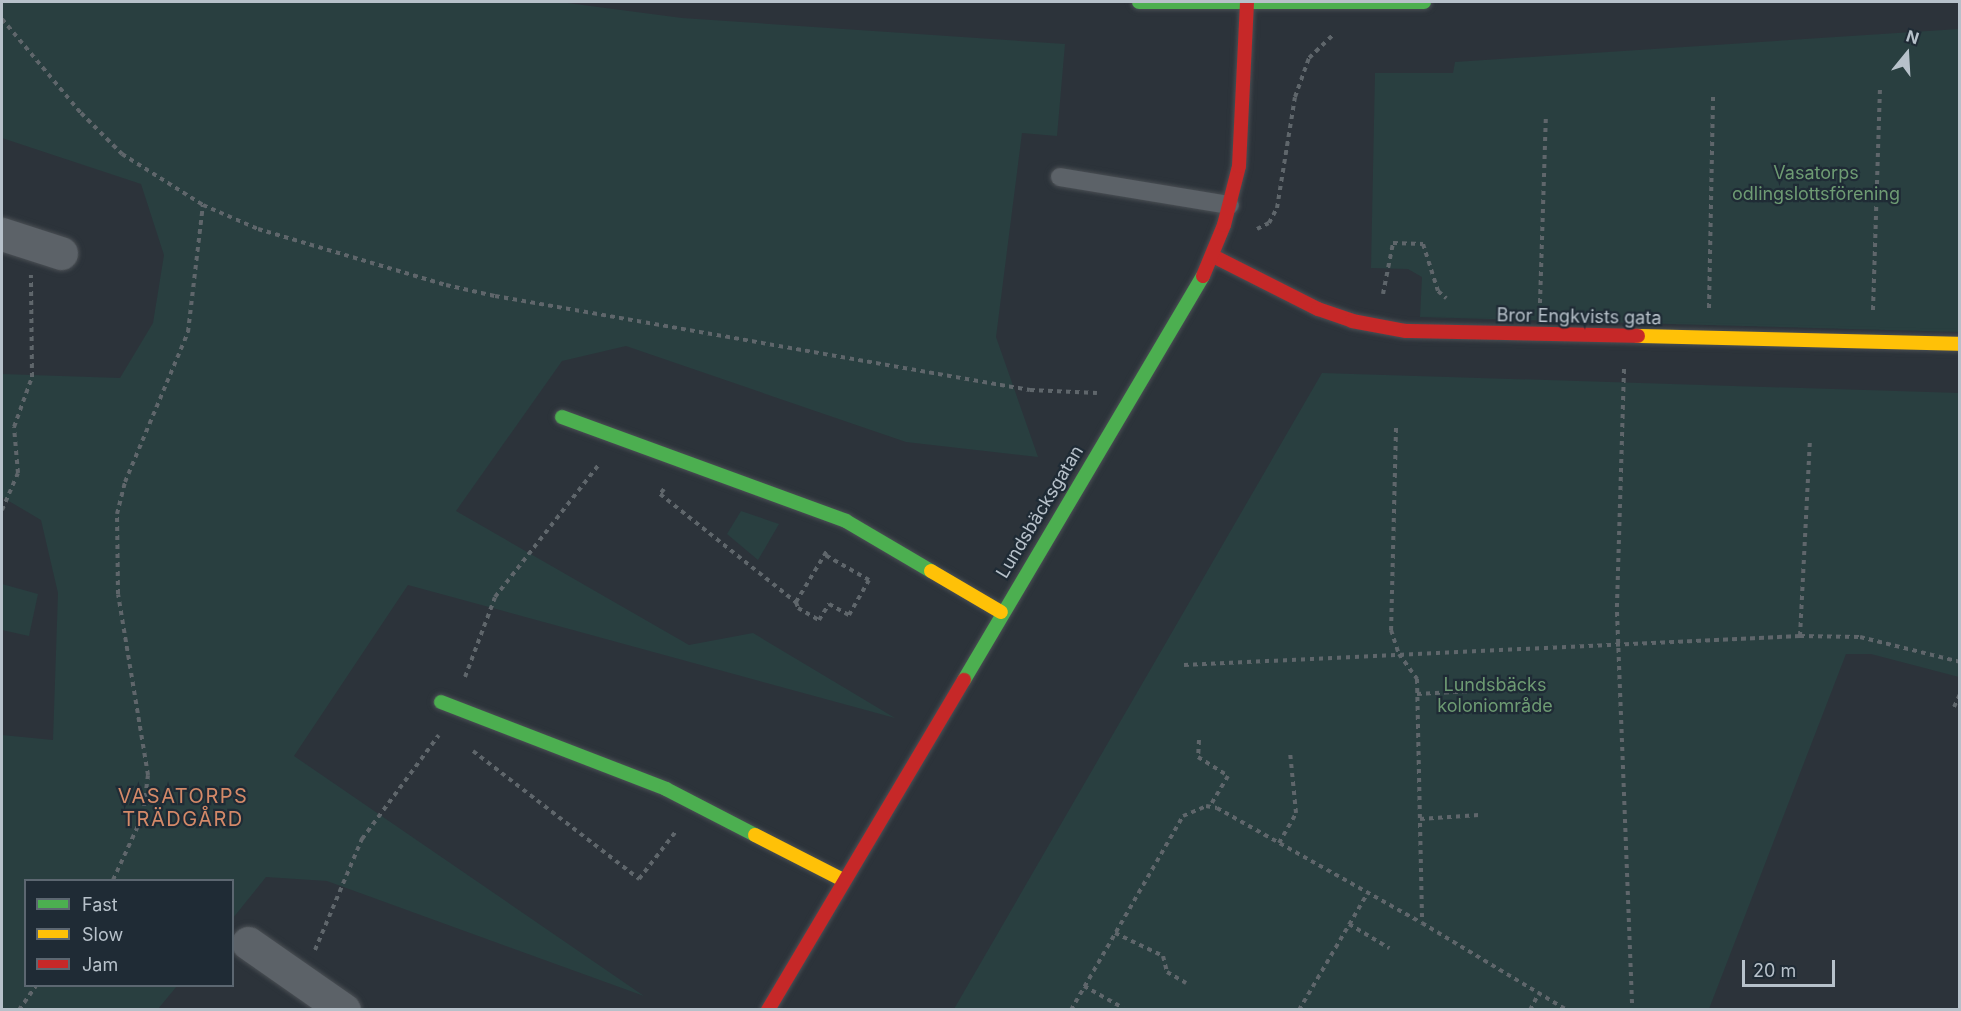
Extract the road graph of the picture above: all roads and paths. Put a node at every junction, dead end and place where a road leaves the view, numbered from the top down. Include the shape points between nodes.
1 (1138, 2) edge
2 (1424, 2) edge
3 (1246, 3) edge
4 (1343, 4) junction
5 (2, 19) edge
6 (1880, 86) dead end
7 (1713, 92) dead end
8 (1546, 117) dead end
9 (1060, 177) dead end
10 (204, 205) junction
11 (1230, 205) junction
12 (1224, 225) junction
13 (2, 234) edge
14 (16, 254) edge
15 (1213, 256) junction
16 (1540, 306) dead end
17 (1709, 312) dead end
18 (1873, 317) dead end
19 (1625, 337) junction
20 (1959, 344) edge
21 (1131, 393) junction
22 (562, 417) dead end
23 (1396, 429) dead end
24 (619, 439) junction
25 (1810, 440) dead end
26 (684, 462) junction
27 (2, 510) edge
28 (846, 521) junction
29 (825, 555) junction
30 (796, 602) junction
31 (1001, 612) junction
32 (1800, 636) junction
33 (1618, 645) junction
34 (1399, 654) junction
35 (1959, 662) edge
36 (1184, 665) dead end
37 (1473, 691) dead end
38 (1417, 694) junction
39 (1959, 694) edge
40 (448, 704) junction
41 (1954, 707) dead end
42 (1199, 740) dead end
43 (472, 750) dead end
44 (1290, 752) dead end
45 (697, 803) junction
46 (1210, 806) junction
47 (1479, 815) dead end
48 (1420, 819) junction
49 (1279, 843) junction
50 (112, 879) edge
51 (843, 880) junction
52 (1366, 894) junction
53 (1422, 923) junction
54 (1349, 924) junction
55 (1115, 933) junction
56 (248, 943) dead end
57 (1389, 948) dead end
58 (304, 979) junction
59 (1186, 983) dead end
60 (1084, 986) junction
61 (35, 987) edge
62 (1539, 993) junction
63 (1123, 1008) dead end
64 (19, 1010) edge
65 (344, 1010) edge
66 (768, 1010) edge
67 (1071, 1010) edge
68 (1299, 1010) edge
69 (1530, 1010) edge
70 (1567, 1010) edge
71 (1632, 1010) edge

1 - 3 street
2 - 4 street
3 - 4 street
3 - 11 street, Lundsbäcksgatan via 1240,155
4 - 12 path via 1339,27 1309,58 1295,97 1277,208 1269,223 1253,231
5 - 10 path via 101,136 139,167
6 - 18 path
7 - 17 path
8 - 16 path
9 - 11 lane
10 - 21 path via 258,229 495,296 1030,390
10 - 50 path via 188,332 125,482 117,514 118,594 148,775 142,815
11 - 12 street, Lundsbäcksgatan
12 - 15 street, Lundsbäcksgatan
13 - 14 street via 61,253
14 - 27 path via 32,377 14,427 18,473
15 - 19 street, Bror Engkvists gata via 1318,309 1377,327
15 - 21 street, Lundsbäcksgatan
19 - 20 street, Bror Engkvists gata
19 - 33 path
21 - 31 street, Lundsbäcksgatan
22 - 24 street
23 - 34 path via 1390,630
24 - 26 street
24 - 40 path via 495,597
25 - 32 path
26 - 28 street
26 - 30 path via 660,494
28 - 29 path
28 - 31 street
29 - 30 path
29 - 30 path via 868,580 849,615 829,604 819,620 798,608
31 - 51 street, Lundsbäcksgatan
32 - 33 path
32 - 35 path via 1860,637
33 - 34 path
33 - 71 path
34 - 36 path
34 - 38 path via 1417,679
37 - 38 path
38 - 48 path
39 - 41 path
40 - 45 street
40 - 58 path via 444,728 362,839
42 - 46 path via 1198,757 1228,776
43 - 45 path via 639,879
44 - 49 path via 1296,813
45 - 51 street
46 - 49 path
46 - 55 path via 1198,806 1183,816
47 - 48 path
48 - 53 path
49 - 52 path
51 - 66 street, Lundsbäcksgatan
52 - 53 path
52 - 54 path
53 - 62 path
54 - 57 path
54 - 68 path
55 - 59 path via 1163,957 1167,972
55 - 60 path
56 - 58 street
58 - 65 street
60 - 63 path
60 - 67 path
61 - 64 path
62 - 69 path
62 - 70 path

